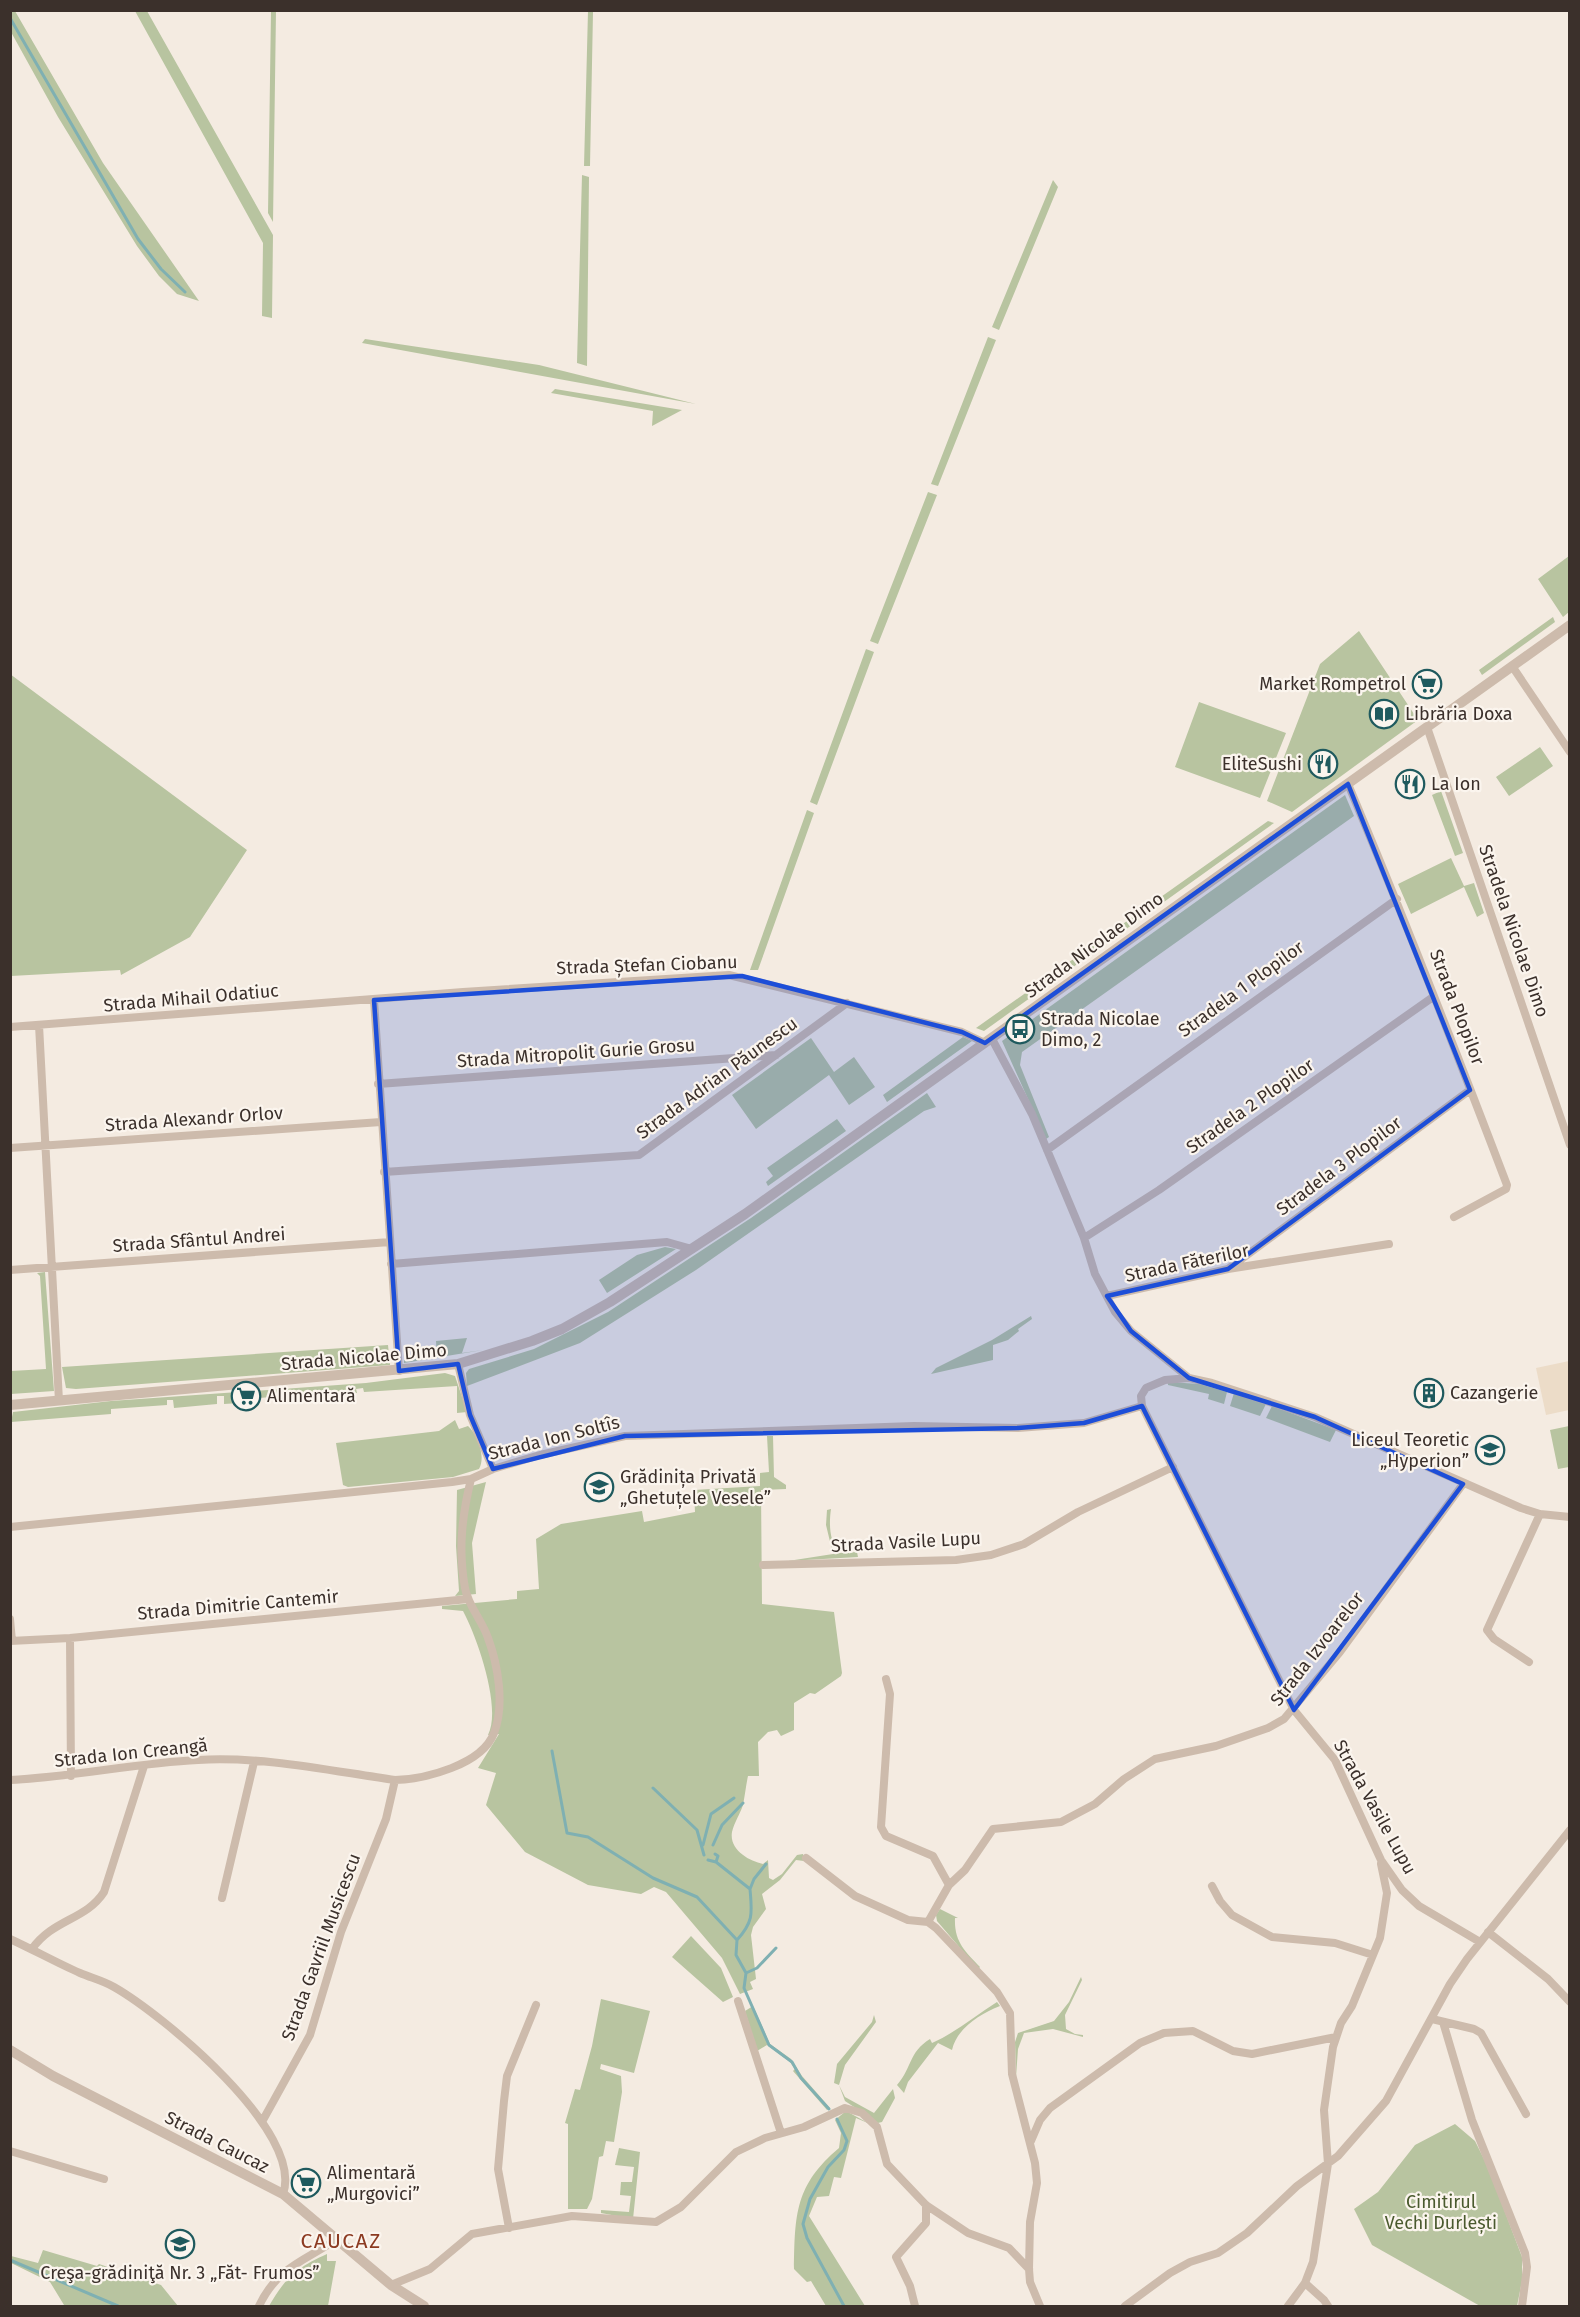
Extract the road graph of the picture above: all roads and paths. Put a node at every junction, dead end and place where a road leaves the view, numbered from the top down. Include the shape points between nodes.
1 (1569, 625) edge
2 (1512, 666) junction
3 (1427, 727) junction
4 (1569, 752) edge
5 (1348, 784) junction
6 (1397, 899) junction
7 (1433, 997) junction
8 (374, 1000) junction
9 (846, 1003) junction
10 (39, 1025) junction
11 (10, 1027) edge
12 (988, 1041) junction
13 (776, 1055) junction
14 (378, 1084) junction
15 (1470, 1090) junction
16 (381, 1122) junction
17 (1569, 1145) edge
18 (46, 1146) junction
19 (10, 1148) edge
20 (1047, 1150) junction
21 (384, 1172) junction
22 (1454, 1217) dead end
23 (1084, 1238) junction
24 (390, 1242) junction
25 (1389, 1244) dead end
26 (692, 1249) junction
27 (392, 1264) junction
28 (51, 1267) junction
29 (1228, 1269) junction
30 (10, 1270) edge
31 (1107, 1296) junction
32 (458, 1365) junction
33 (399, 1371) junction
34 (1189, 1378) junction
35 (59, 1401) junction
36 (1142, 1404) junction
37 (10, 1405) edge
38 (1173, 1467) junction
39 (493, 1469) junction
40 (471, 1479) junction
41 (1463, 1484) junction
42 (1540, 1515) junction
43 (1569, 1517) edge
44 (10, 1527) edge
45 (763, 1565) dead end
46 (468, 1599) junction
47 (10, 1619) edge
48 (70, 1638) junction
49 (11, 1641) edge
50 (1529, 1662) dead end
51 (886, 1679) dead end
52 (1294, 1710) junction
53 (254, 1762) junction
54 (144, 1766) junction
55 (71, 1776) junction
56 (10, 1780) edge
57 (395, 1780) junction
58 (1569, 1830) edge
59 (806, 1858) dead end
60 (1381, 1860) junction
61 (949, 1885) junction
62 (1212, 1886) dead end
63 (222, 1898) dead end
64 (928, 1922) junction
65 (1488, 1932) junction
66 (10, 1939) edge
67 (1480, 1941) junction
68 (32, 1949) junction
69 (1373, 1955) junction
70 (738, 2001) dead end
71 (1569, 2001) edge
72 (536, 2005) dead end
73 (1432, 2019) junction
74 (1443, 2022) junction
75 (1336, 2037) junction
76 (10, 2050) edge
77 (1526, 2114) dead end
78 (262, 2120) junction
79 (781, 2133) junction
80 (1031, 2141) junction
81 (10, 2151) edge
82 (1328, 2164) junction
83 (104, 2179) dead end
84 (283, 2194) junction
85 (926, 2205) junction
86 (509, 2229) junction
87 (336, 2240) junction
88 (1029, 2269) junction
89 (1305, 2283) junction
90 (391, 2285) junction
91 (259, 2307) edge
92 (424, 2307) edge
93 (915, 2307) edge
94 (1040, 2307) edge
95 (1125, 2307) edge
96 (1288, 2307) edge
97 (1328, 2307) edge
98 (1522, 2307) edge

1 - 2 street, Strada Nicolae Dimo
2 - 3 street, Strada Nicolae Dimo
2 - 4 street
3 - 5 street, Strada Nicolae Dimo
3 - 17 street, Stradela Nicolae Dimo
5 - 6 street, Strada Plopilor
5 - 12 street, Strada Nicolae Dimo
6 - 7 street, Strada Plopilor
6 - 20 street, Stradela 1 Plopilor
7 - 15 street, Strada Plopilor
7 - 23 street, Stradela 2 Plopilor via 1159,1190
8 - 9 street, Strada Ștefan Ciobanu via 729,975
8 - 10 street, Strada Mihail Odatiuc
8 - 14 street
9 - 12 street, Strada Ștefan Ciobanu
9 - 13 street, Strada Adrian Păunescu
10 - 11 street, Strada Mihail Odatiuc
10 - 18 street
12 - 20 street via 1016,1081
12 - 26 street, Strada Nicolae Dimo
13 - 14 street, Strada Mitropolit Gurie Grosu
13 - 21 street, Strada Adrian Păunescu via 639,1155
14 - 16 street
15 - 22 street, Strada Plopilor via 1507,1185
15 - 29 street, Stradela 3 Plopilor
16 - 18 street, Strada Alexandr Orlov
16 - 21 street
18 - 19 street, Strada Alexandr Orlov
18 - 28 street
20 - 23 street
21 - 24 street
23 - 31 street via 1095,1274
24 - 27 street
24 - 28 street, Strada Sfântul Andrei
25 - 29 street, Strada Făterilor
26 - 27 street via 667,1242
26 - 32 street, Strada Nicolae Dimo via 562,1329
27 - 33 street
28 - 30 street, Strada Sfântul Andrei
28 - 35 street
29 - 31 street, Strada Făterilor
31 - 34 street, Strada Făterilor via 1131,1331
32 - 33 street, Strada Nicolae Dimo
32 - 39 street via 470,1415
33 - 35 street, Strada Nicolae Dimo
34 - 36 street, Strada Făterilor via 1154,1384 1144,1391
34 - 41 street, Strada Făterilor via 1315,1417
35 - 37 street, Strada Nicolae Dimo
36 - 38 street, Strada Vasile Lupu
36 - 39 street, Strada Ion Soltîs via 1084,1423 1018,1428 914,1426 625,1436
38 - 45 street, Strada Vasile Lupu via 1078,1512 1024,1544 991,1554 956,1560
38 - 52 street, Strada Vasile Lupu
39 - 40 street, Strada Ion Soltîs
40 - 44 street, Strada Ion Soltîs
40 - 46 street via 460,1541
41 - 42 street, Strada Făterilor
41 - 52 street, Strada Izvoarelor
42 - 43 street, Strada Făterilor
42 - 50 street via 1487,1630
46 - 48 street, Strada Dimitrie Cantemir
46 - 57 street, Strada Ion Creangă via 493,1655 500,1710 494,1734 462,1763 429,1775
47 - 49 street
48 - 49 street, Strada Dimitrie Cantemir
48 - 55 street
51 - 61 street via 890,1694 881,1827 886,1836 933,1856
52 - 60 street, Strada Vasile Lupu via 1335,1760
52 - 61 street, Strada Izvoarelor via 1268,1728 1147,1763 1095,1803 1061,1822 993,1829 965,1870
53 - 54 street, Strada Ion Creangă via 200,1760
53 - 57 street, Strada Ion Creangă
53 - 63 street
54 - 55 street, Strada Ion Creangă
54 - 68 street via 104,1892 93,1906 46,1932
55 - 56 street, Strada Ion Creangă
57 - 78 street, Strada Gavriil Musicescu via 386,1819 341,1932 310,2035
58 - 65 street
59 - 64 street via 855,1896 908,1920
60 - 67 street, Strada Vasile Lupu via 1419,1906
60 - 69 street via 1386,1905
61 - 64 street, Strada Izvoarelor
62 - 69 street via 1232,1915 1272,1937 1335,1943
64 - 80 street via 997,1992 1010,2013 1012,2074
65 - 67 street
65 - 71 street via 1548,1979
66 - 68 street
67 - 73 street via 1449,1984
68 - 78 street via 115,1988 175,2030
69 - 75 street
70 - 79 street
72 - 86 street via 507,2076 498,2169
73 - 74 street
73 - 82 street via 1386,2101
74 - 77 street via 1481,2033
74 - 98 street via 1472,2120 1525,2253
75 - 80 street via 1252,2054 1233,2051 1192,2031 1154,2036 1050,2108
75 - 82 street via 1324,2110
76 - 84 street, Strada Caucaz via 102,2102
78 - 84 street via 286,2168
79 - 85 street via 845,2108 862,2114 877,2127 887,2164
79 - 86 street via 736,2152 681,2207 656,2222 572,2216
80 - 88 street via 1037,2183 1030,2222
81 - 83 street
82 - 89 street via 1313,2262
82 - 95 street via 1297,2186 1247,2233 1218,2253 1170,2273
84 - 87 street, Strada Caucaz
85 - 88 street via 968,2233 1010,2248
85 - 93 street via 926,2223 897,2257
86 - 90 street via 471,2234 430,2270
87 - 90 street, Strada Caucaz
87 - 91 street via 287,2268
88 - 94 street
89 - 96 street
89 - 97 street
90 - 92 street, Strada Caucaz

